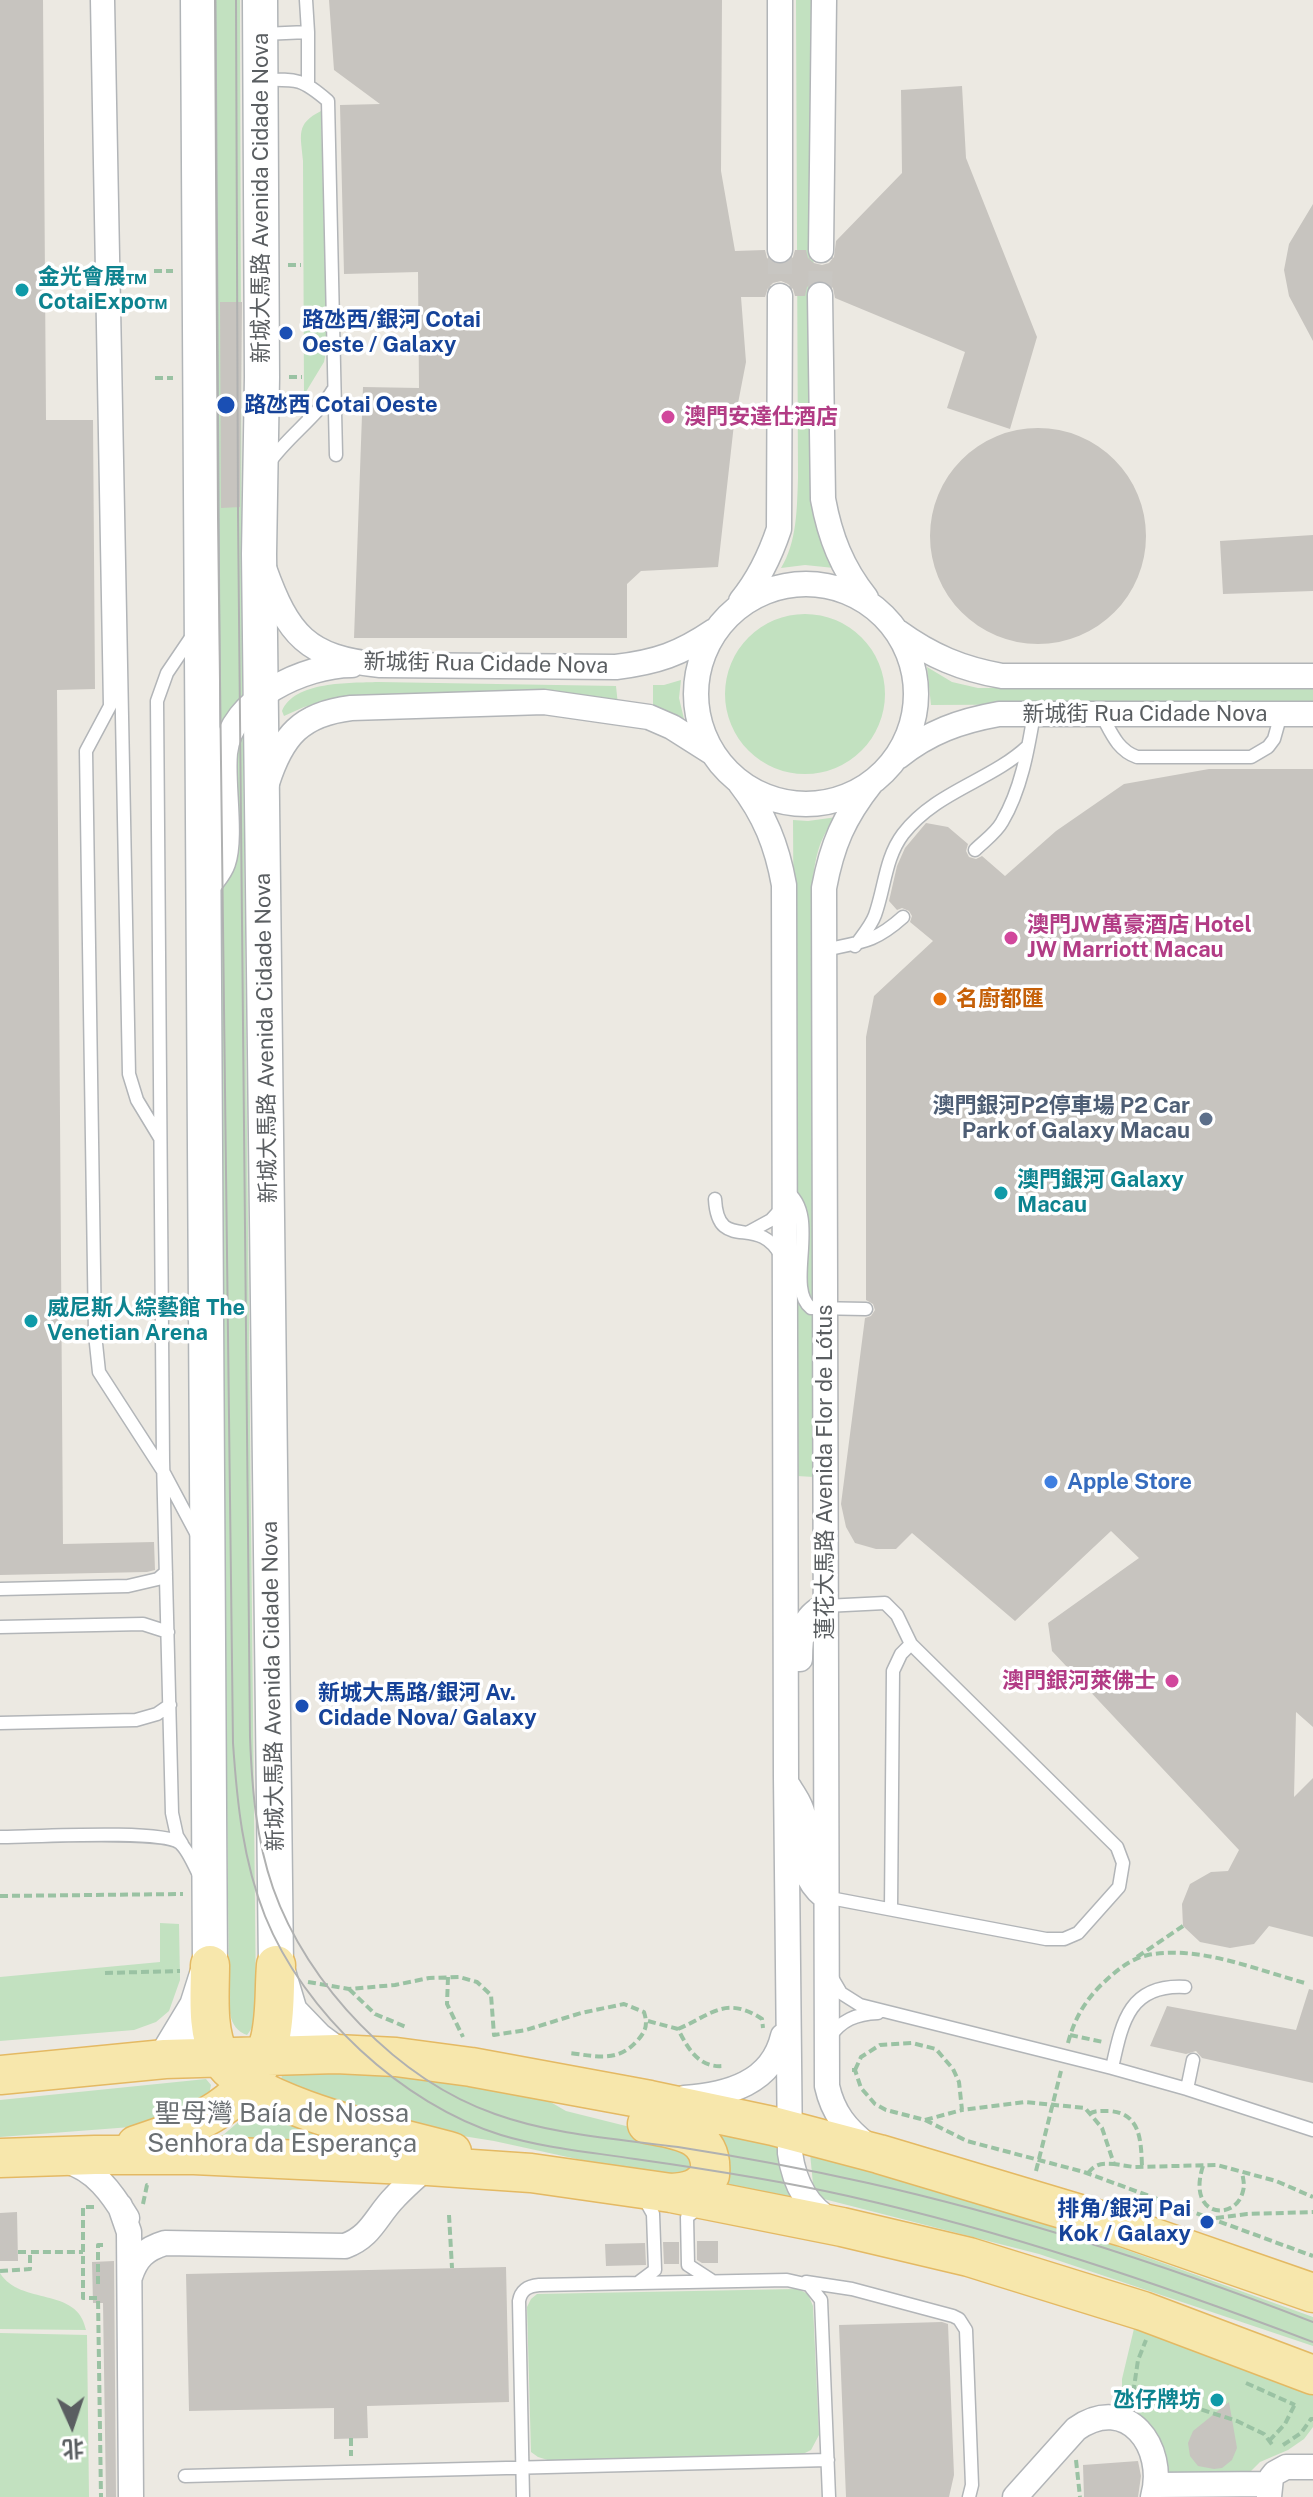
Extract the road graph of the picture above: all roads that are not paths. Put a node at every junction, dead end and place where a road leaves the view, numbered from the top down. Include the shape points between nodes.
1 (97, 0) edge
2 (108, 0) edge
3 (198, 0) edge
4 (260, 0) edge
5 (306, 0) edge
6 (780, 0) edge
7 (824, 0) edge
8 (308, 32) junction
9 (260, 34) junction
10 (261, 80) junction
11 (308, 84) junction
12 (780, 250) tunnel mouth
13 (821, 250) tunnel mouth
14 (820, 295) tunnel mouth
15 (780, 296) tunnel mouth
16 (334, 387) junction
17 (336, 455) dead end
18 (261, 479) junction
19 (259, 554) junction
20 (871, 605) junction
21 (735, 609) junction
22 (202, 621) junction
23 (896, 630) junction
24 (714, 631) junction
25 (380, 665) junction
26 (494, 667) junction
27 (1313, 676) edge
28 (262, 697) junction
29 (544, 702) junction
30 (1034, 714) junction
31 (1101, 714) junction
32 (1281, 714) junction
33 (1312, 717) edge
34 (1028, 746) junction
35 (715, 754) junction
36 (894, 761) junction
37 (740, 783) junction
38 (871, 783) junction
39 (264, 794) junction
40 (975, 850) dead end
41 (204, 894) junction
42 (903, 917) dead end
43 (855, 946) junction
44 (824, 950) junction
45 (160, 1138) junction
46 (785, 1196) junction
47 (715, 1199) dead end
48 (749, 1232) junction
49 (785, 1263) junction
50 (825, 1309) junction
51 (866, 1309) dead end
52 (163, 1471) junction
53 (207, 1554) junction
54 (166, 1572) junction
55 (0, 1589) edge
56 (825, 1606) junction
57 (0, 1627) edge
58 (168, 1632) junction
59 (911, 1644) junction
60 (170, 1705) junction
61 (0, 1723) edge
62 (786, 1767) junction
63 (0, 1837) edge
64 (182, 1844) junction
65 (198, 1895) junction
66 (825, 1897) junction
67 (891, 1909) junction
68 (825, 1958) junction
69 (278, 1971) junction
70 (199, 1978) junction
71 (1185, 1987) dead end
72 (897, 2013) junction
73 (787, 2018) junction
74 (826, 2044) junction
75 (336, 2054) junction
76 (220, 2057) junction
77 (165, 2059) junction
78 (1193, 2060) dead end
79 (1112, 2068) junction
80 (257, 2070) junction
81 (3, 2073) edge
82 (531, 2078) junction
83 (1187, 2089) junction
84 (650, 2100) junction
85 (790, 2130) junction
86 (1313, 2130) edge
87 (879, 2154) junction
88 (48, 2155) junction
89 (95, 2155) junction
90 (0, 2158) edge
91 (428, 2166) junction
92 (531, 2173) junction
93 (631, 2187) junction
94 (671, 2193) junction
95 (710, 2200) junction
96 (120, 2206) junction
97 (842, 2227) junction
98 (165, 2243) junction
99 (130, 2277) junction
100 (787, 2280) junction
101 (712, 2281) junction
102 (639, 2282) junction
103 (1313, 2293) edge
104 (1311, 2375) edge
105 (828, 2460) junction
106 (522, 2467) junction
107 (1313, 2467) edge
108 (185, 2476) dead end
109 (1155, 2491) edge
110 (1269, 2491) edge
111 (131, 2497) edge
112 (523, 2497) edge
113 (829, 2497) edge
114 (969, 2497) edge
115 (1015, 2497) edge

1 - 52 lane via 110,706 86,751 95,1334 99,1372
2 - 45 lane via 129,1074 137,1100
3 - 22 main road
4 - 9 main road, 新城大馬路 Avenida Cidade Nova
5 - 8 lane
6 - 12 street
7 - 13 street
8 - 9 lane
8 - 11 lane
9 - 10 main road, 新城大馬路 Avenida Cidade Nova
10 - 11 lane
10 - 18 main road, 新城大馬路 Avenida Cidade Nova
11 - 16 lane via 328,101
14 - 20 street via 823,499 838,555
15 - 21 street via 779,529 769,559
16 - 17 lane
16 - 18 lane via 276,453
18 - 19 main road, 新城大馬路 Avenida Cidade Nova
19 - 25 street, 新城街 Rua Cidade Nova via 293,629 330,656
19 - 28 main road, 新城大馬路 Avenida Cidade Nova
20 - 21 street via 850,592 802,583 778,587
20 - 23 street
21 - 24 street
22 - 41 main road
22 - 45 lane via 167,673 157,701
23 - 27 street, 新城街 Rua Cidade Nova via 945,661 1002,676
23 - 36 street via 913,667 916,706
24 - 26 street, 新城街 Rua Cidade Nova via 667,658 645,664
24 - 35 street via 698,666 695,705 698,724
25 - 26 street, 新城街 Rua Cidade Nova
25 - 28 street via 315,670
26 - 29 street via 507,692
28 - 39 main road, 新城大馬路 Avenida Cidade Nova
28 - 41 street via 237,723 225,749 225,852
29 - 35 street, 新城街 Rua Cidade Nova via 649,717
29 - 39 street, 新城街 Rua Cidade Nova via 329,711 288,737
30 - 31 street, 新城街 Rua Cidade Nova
30 - 34 lane
30 - 36 street, 新城街 Rua Cidade Nova via 999,714 942,728
31 - 32 street, 新城街 Rua Cidade Nova
31 - 32 lane via 1120,747 1137,757 1251,757 1274,739
32 - 33 street, 新城街 Rua Cidade Nova
34 - 40 lane via 1000,825
34 - 43 lane via 1012,761 952,792 903,835 887,863 875,917
35 - 37 street
36 - 38 street
37 - 38 street via 771,799 806,805 840,799
37 - 46 street, 蓮花大馬路 Avenida Flor de Lótus via 770,830 784,885
38 - 44 street, 蓮花大馬路 Avenida Flor de Lótus via 853,806 829,859
39 - 69 main road, 新城大馬路 Avenida Cidade Nova
41 - 53 main road
42 - 43 lane via 876,938
43 - 44 lane
44 - 50 street, 蓮花大馬路 Avenida Flor de Lótus
45 - 52 lane
46 - 48 lane via 771,1220
46 - 49 street, 蓮花大馬路 Avenida Flor de Lótus
46 - 50 lane via 793,1195 802,1213 802,1295 811,1308
47 - 48 lane via 723,1228
48 - 49 lane via 771,1241
49 - 62 street, 蓮花大馬路 Avenida Flor de Lótus
50 - 51 lane
50 - 56 street, 蓮花大馬路 Avenida Flor de Lótus
52 - 53 lane
52 - 54 lane
53 - 65 main road
54 - 55 lane via 128,1586
54 - 58 lane
56 - 59 lane via 885,1603
56 - 62 street via 802,1628 799,1729
56 - 66 street, 蓮花大馬路 Avenida Flor de Lótus
57 - 58 lane via 143,1624
58 - 60 lane
59 - 67 lane via 893,1671
59 - 67 lane via 1117,1847 1123,1863 1119,1887 1078,1933 1064,1939
60 - 61 lane via 136,1720
60 - 64 lane via 172,1813
62 - 66 street via 803,1814 809,1881
62 - 73 street, 蓮花大馬路 Avenida Flor de Lótus
63 - 64 lane via 155,1836
64 - 65 lane
65 - 70 main road
66 - 67 lane
66 - 68 street, 蓮花大馬路 Avenida Flor de Lótus
68 - 72 lane via 835,1984 851,2001
68 - 74 street, 蓮花大馬路 Avenida Flor de Lótus
69 - 75 main road, 新城大馬路 Avenida Cidade Nova via 290,2012
69 - 80 main road via 274,2017
70 - 76 main road
70 - 77 main road via 188,2023
71 - 79 lane via 1153,1989 1139,1997 1126,2019
72 - 74 lane via 850,2018
72 - 79 lane
73 - 84 street via 780,2050 758,2076 719,2093
73 - 85 street, 蓮花大馬路 Avenida Flor de Lótus
74 - 87 street, 蓮花大馬路 Avenida Flor de Lótus via 830,2098 842,2123
75 - 80 main road
75 - 82 main road via 396,2057
76 - 77 main road
76 - 80 main road
77 - 81 main road
78 - 83 lane
79 - 83 lane
80 - 89 main road via 231,2103 191,2126
80 - 92 main road via 295,2105
82 - 84 main road
82 - 94 main road via 586,2110 696,2136 709,2157 710,2175 699,2188
83 - 86 lane
84 - 85 main road
85 - 87 main road
85 - 97 street, 蓮花大馬路 Avenida Flor de Lótus via 791,2162 803,2195
87 - 103 main road via 1150,2236
88 - 89 main road
88 - 90 main road
88 - 96 street via 77,2164 102,2181
89 - 91 main road
91 - 92 main road
91 - 98 street via 394,2197 368,2233 345,2246
92 - 93 main road
93 - 94 main road
93 - 102 lane via 653,2214 655,2270
94 - 95 main road
95 - 97 main road
95 - 101 lane via 687,2217 688,2265
96 - 98 street via 131,2224
96 - 99 street via 129,2232
97 - 104 main road via 969,2257 1155,2315
98 - 99 street via 141,2255
99 - 111 street
100 - 101 lane
100 - 105 lane via 809,2285 821,2300
100 - 114 lane via 852,2289 959,2319 966,2330
101 - 102 lane
102 - 106 lane via 539,2285 521,2293
105 - 106 lane
105 - 113 lane
106 - 108 lane
106 - 112 lane
107 - 110 street via 1280,2469 1271,2478
109 - 110 street
109 - 115 street via 1152,2452 1143,2433 1125,2422 1102,2418 1076,2429

